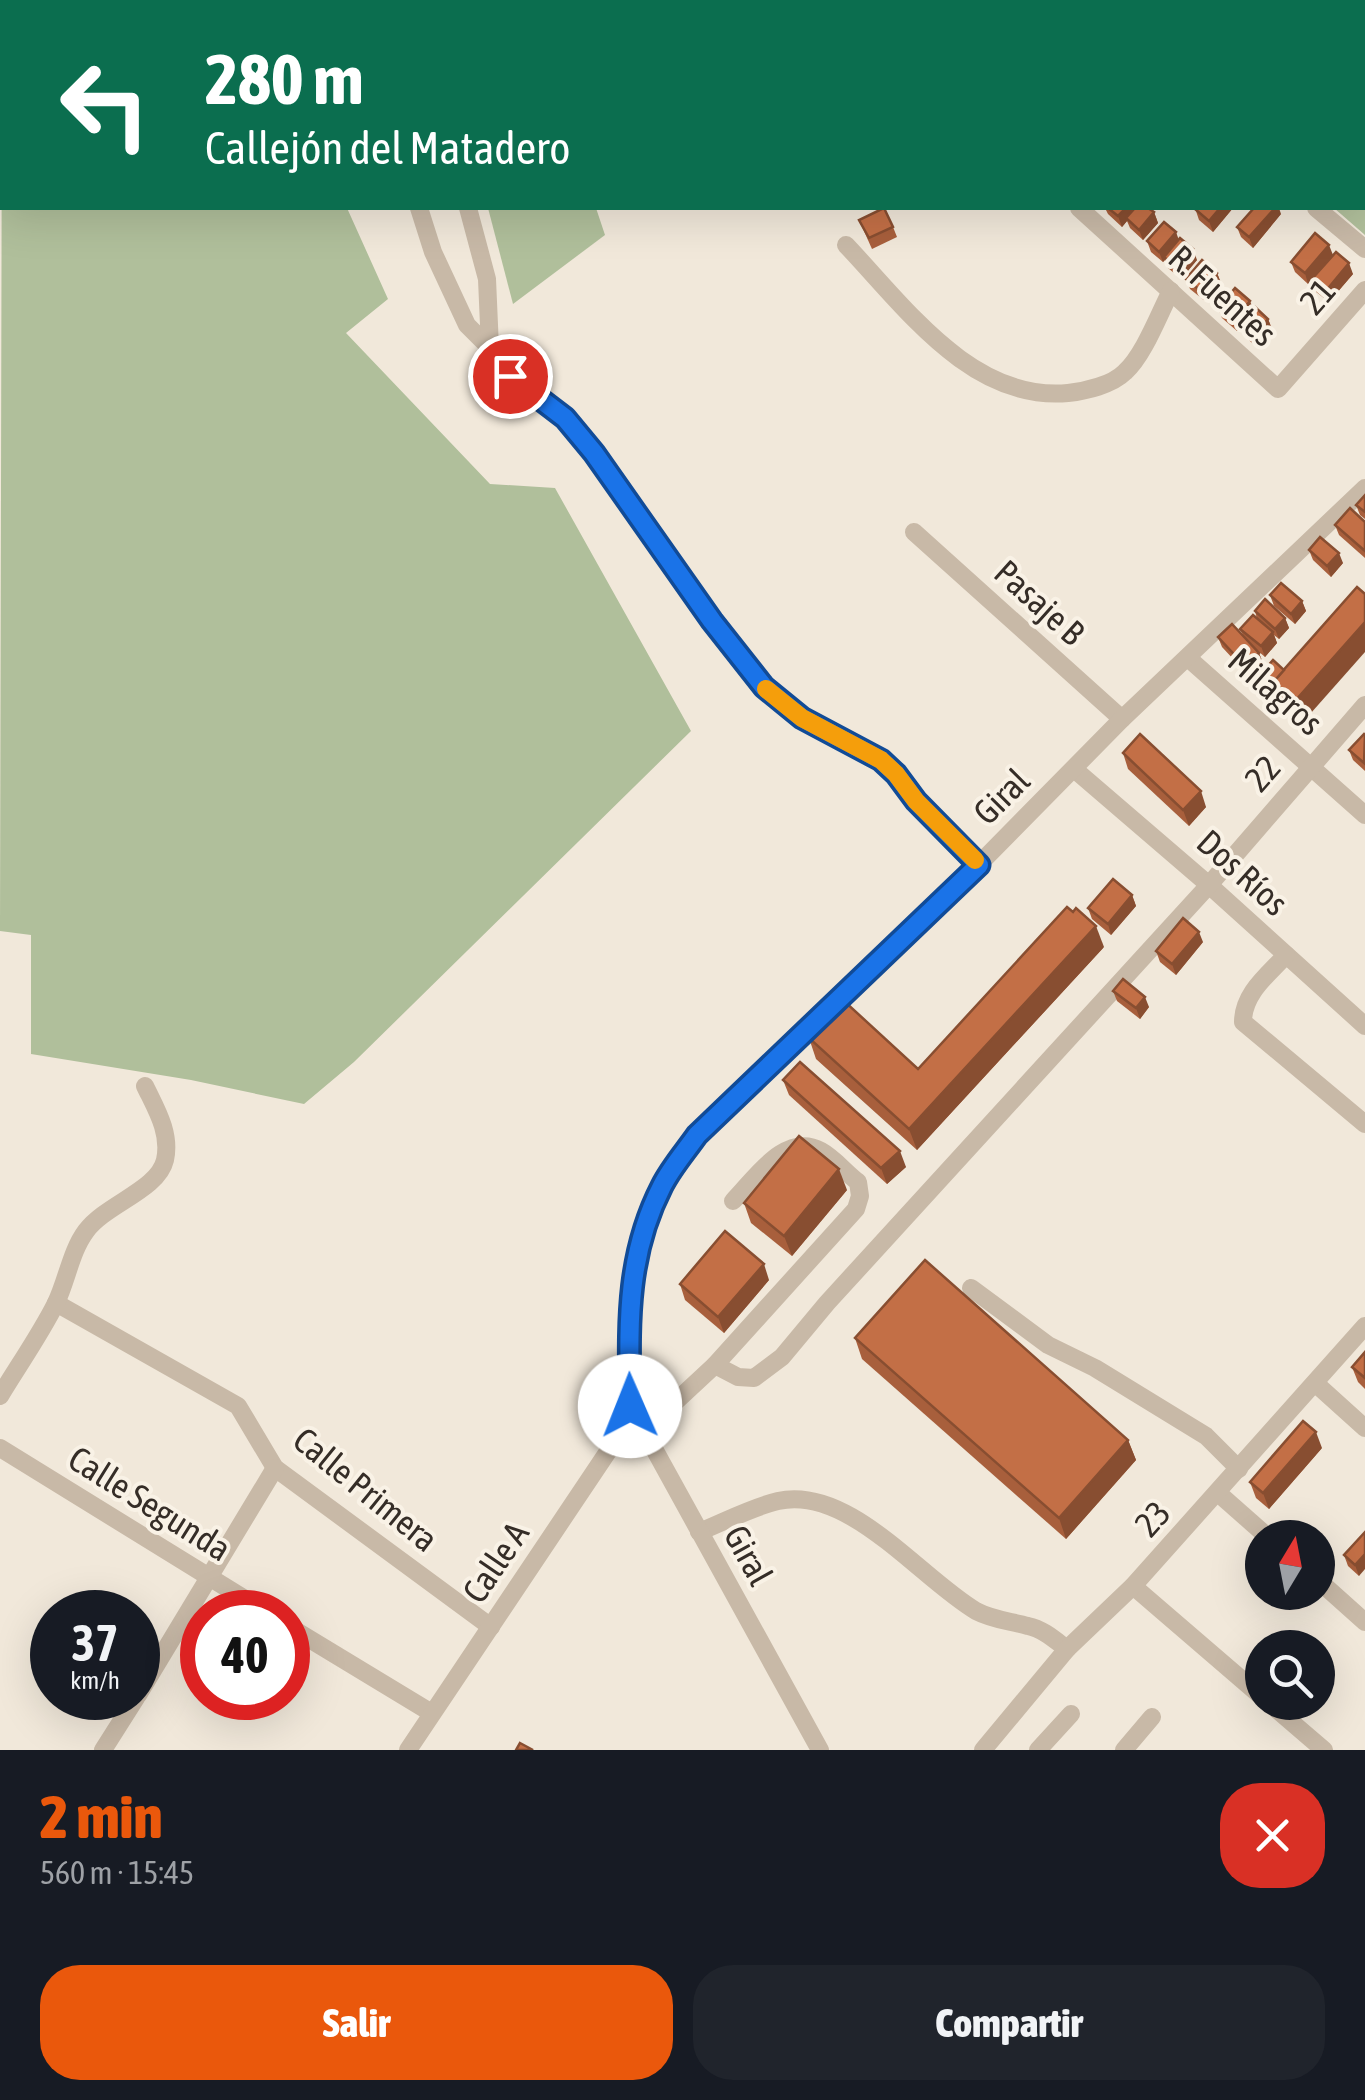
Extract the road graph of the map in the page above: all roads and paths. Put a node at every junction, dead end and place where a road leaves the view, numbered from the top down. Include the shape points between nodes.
1 (420, 210) edge
2 (469, 210) edge
3 (1082, 210) edge
4 (1318, 210) edge
5 (846, 245) dead end
6 (1365, 249) edge
7 (1365, 290) edge
8 (1171, 291) junction
9 (490, 348) junction
10 (1278, 389) joint
11 (1365, 488) edge
12 (914, 532) dead end
13 (1188, 658) junction
14 (1365, 705) edge
15 (1122, 720) junction
16 (1312, 766) junction
17 (1074, 770) junction
18 (1365, 815) edge
19 (979, 865) junction
20 (1210, 885) junction
21 (1286, 954) junction
22 (1365, 1026) edge
23 (145, 1086) dead end
24 (1365, 1124) edge
25 (733, 1201) dead end
26 (971, 1288) dead end
27 (56, 1304) junction
28 (1365, 1326) edge
29 (715, 1365) junction
30 (1315, 1383) junction
31 (0, 1396) edge
32 (630, 1406) junction
33 (1365, 1428) edge
34 (644, 1431) junction
35 (0, 1448) edge
36 (275, 1468) junction
37 (1239, 1470) junction
38 (1218, 1493) junction
39 (1249, 1520) edge
40 (699, 1532) junction
41 (209, 1578) junction
42 (1133, 1586) junction
43 (229, 1590) edge
44 (1335, 1595) edge
45 (1365, 1622) edge
46 (492, 1628) junction
47 (310, 1639) edge
48 (1067, 1649) junction
49 (160, 1658) edge
50 (1245, 1683) edge
51 (430, 1712) junction
52 (1071, 1714) dead end
53 (1152, 1717) dead end
54 (122, 1720) edge
55 (1289, 1720) edge
56 (1131, 1748) edge
57 (103, 1750) edge
58 (408, 1750) edge
59 (820, 1750) edge
60 (983, 1750) edge
61 (1038, 1750) edge
62 (1324, 1750) edge

1 - 9 street via 467,325
2 - 9 street via 487,279
3 - 8 street, R. Fuentes
4 - 6 street
5 - 8 street via 921,328 984,375 1042,395 1088,391 1125,372
7 - 10 street, 21
8 - 10 street, R. Fuentes
9 - 19 street via 510,376 565,418 594,453 764,687 802,718 881,760
11 - 13 street, Giral
12 - 15 street, Pasaje B
13 - 15 street, Giral
13 - 16 street, Milagros
14 - 16 street, 22
15 - 17 street, Giral
16 - 18 street, Milagros
16 - 20 street, 22
17 - 19 street, Giral
17 - 20 street, Dos Ríos
19 - 32 street, Giral via 697,1135 663,1183 631,1278
20 - 21 street, Dos Ríos
20 - 29 street, 22 via 782,1357 754,1378
21 - 22 street, Dos Ríos
21 - 24 street via 1248,998 1243,1022
23 - 27 street via 162,1120 166,1159 157,1178 108,1208 84,1233
25 - 29 street via 796,1146 820,1150 858,1182 860,1196 856,1209
26 - 37 street via 1048,1344 1206,1436
27 - 31 street
27 - 36 street, Calle Primera via 238,1406
28 - 30 street, 23
29 - 34 street
30 - 33 street
30 - 37 street, 23
32 - 34 street, Giral
32 - 46 street, Calle A via 613,1444
34 - 40 street, Giral
35 - 41 street, Calle Segunda
36 - 41 street
36 - 46 street, Calle Primera
37 - 38 street, 23
38 - 39 street
38 - 42 street, 23
40 - 48 street via 780,1500 815,1502 863,1522 978,1612 1047,1633
40 - 59 street, Giral
41 - 43 street, Calle Segunda
41 - 49 street
42 - 48 street, 23
42 - 50 street
44 - 45 street
46 - 51 street, Calle A
47 - 51 street
48 - 60 street, 23
51 - 58 street, Calle A
52 - 61 street
53 - 56 street
54 - 57 street
55 - 62 street

